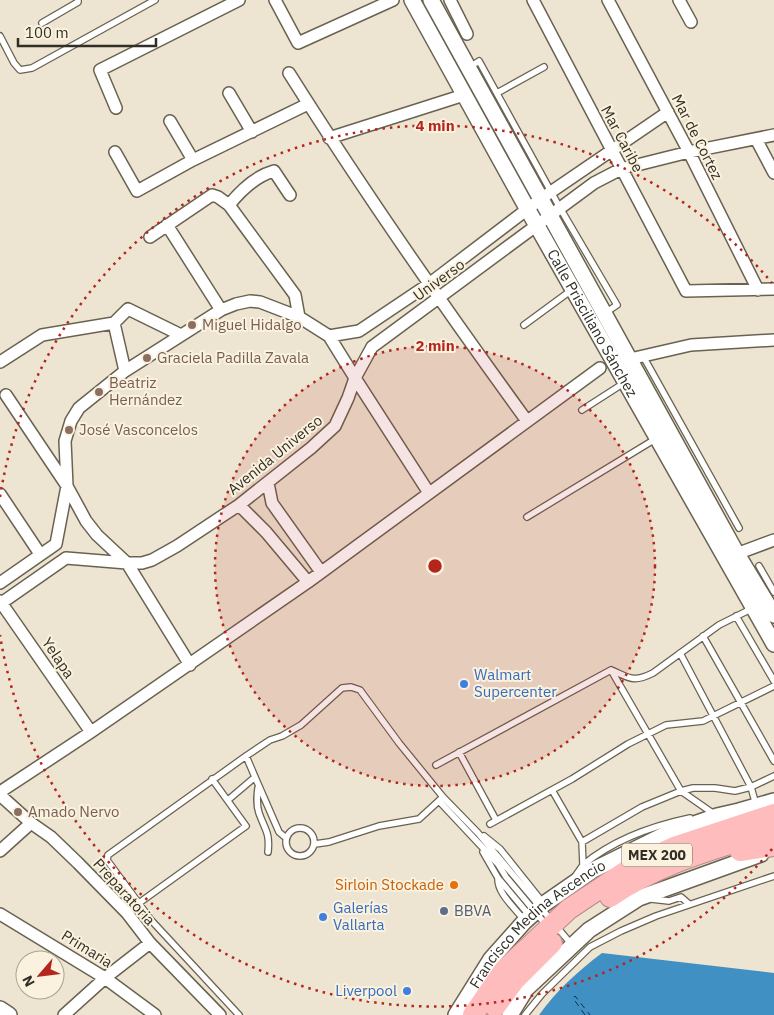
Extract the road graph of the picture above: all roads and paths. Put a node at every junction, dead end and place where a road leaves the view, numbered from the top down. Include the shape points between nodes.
1 (78, 0) edge
2 (155, 0) edge
3 (239, 0) edge
4 (274, 0) edge
5 (393, 0) edge
6 (412, 0) edge
7 (431, 0) edge
8 (450, 0) edge
9 (533, 0) edge
10 (608, 0) edge
11 (679, 0) edge
12 (691, 22) dead end
13 (42, 23) dead end
14 (467, 34) dead end
15 (0, 36) edge
16 (544, 67) dead end
17 (289, 73) dead end
18 (229, 93) dead end
19 (464, 95) junction
20 (495, 98) junction
21 (308, 104) junction
22 (116, 108) dead end
23 (668, 112) junction
24 (170, 121) dead end
25 (252, 132) junction
26 (774, 135) edge
27 (329, 138) junction
28 (756, 139) junction
29 (611, 151) junction
30 (115, 152) dead end
31 (689, 152) junction
32 (193, 160) junction
33 (620, 169) junction
34 (774, 173) edge
35 (290, 195) dead end
36 (546, 195) junction
37 (229, 204) junction
38 (528, 210) junction
39 (555, 211) junction
40 (167, 225) junction
41 (538, 226) junction
42 (150, 237) dead end
43 (429, 284) junction
44 (573, 289) junction
45 (774, 289) edge
46 (758, 290) junction
47 (439, 298) junction
48 (221, 310) junction
49 (299, 317) junction
50 (114, 323) junction
51 (524, 325) dead end
52 (359, 331) junction
53 (182, 335) junction
54 (329, 336) junction
55 (774, 340) edge
56 (372, 347) junction
57 (637, 357) junction
58 (0, 362) edge
59 (600, 368) dead end
60 (125, 371) junction
61 (354, 378) junction
62 (625, 382) junction
63 (6, 395) dead end
64 (582, 410) dead end
65 (527, 421) junction
66 (657, 438) junction
67 (268, 483) junction
68 (67, 486) junction
69 (429, 493) junction
70 (0, 494) edge
71 (239, 505) junction
72 (527, 517) dead end
73 (738, 528) dead end
74 (774, 540) edge
75 (56, 544) junction
76 (40, 554) junction
77 (731, 556) junction
78 (66, 558) junction
79 (127, 563) junction
80 (759, 566) dead end
81 (321, 572) junction
82 (308, 582) junction
83 (0, 583) edge
84 (0, 602) edge
85 (767, 604) edge
86 (736, 616) junction
87 (703, 636) junction
88 (774, 644) edge
89 (680, 653) junction
90 (190, 665) junction
91 (611, 670) junction
92 (774, 681) edge
93 (774, 686) edge
94 (741, 702) junction
95 (714, 715) junction
96 (91, 732) junction
97 (649, 734) junction
98 (459, 752) junction
99 (246, 756) junction
100 (774, 761) edge
101 (436, 766) dead end
102 (774, 776) edge
103 (255, 777) junction
104 (212, 779) junction
105 (258, 786) junction
106 (751, 786) junction
107 (552, 790) junction
108 (681, 791) junction
109 (0, 793) edge
110 (441, 799) junction
111 (228, 800) junction
112 (774, 801) edge
113 (756, 811) edge
114 (711, 818) junction
115 (31, 823) junction
116 (774, 830) edge
117 (476, 836) junction
118 (286, 838) junction
119 (582, 842) junction
120 (315, 844) junction
121 (774, 848) edge
122 (0, 851) edge
123 (268, 852) dead end
124 (679, 854) junction
125 (583, 865) junction
126 (774, 876) edge
127 (570, 886) junction
128 (639, 898) junction
129 (139, 903) junction
130 (689, 904) junction
131 (535, 912) junction
132 (0, 914) edge
133 (560, 937) junction
134 (150, 943) junction
135 (105, 978) junction
136 (0, 1009) edge
137 (10, 1015) edge
138 (64, 1015) edge
139 (155, 1015) edge
140 (220, 1015) edge
141 (239, 1015) edge
142 (456, 1015) edge
143 (473, 1015) edge
144 (490, 1015) edge
145 (510, 1015) edge
146 (525, 1015) edge

1 - 13 lane
2 - 15 lane via 32,68 20,70
3 - 22 street via 100,70
4 - 5 street via 298,43
6 - 19 main road, Calle Prisciliano Sánchez
7 - 20 main road, Calle Prisciliano Sánchez via 469,68
8 - 14 street
9 - 29 street, Mar Caribe
10 - 23 street, Mar de Cortez
11 - 12 street
16 - 20 lane
17 - 21 street
18 - 25 street
19 - 27 street
19 - 38 main road, Calle Prisciliano Sánchez
20 - 36 main road, Calle Prisciliano Sánchez
21 - 25 street
21 - 27 street
23 - 29 street, Universo
23 - 31 street, Mar de Cortez
24 - 32 street
25 - 32 street
26 - 28 street, Universo
27 - 43 street
28 - 31 street, Universo
28 - 34 street
29 - 33 street, Mar Caribe
29 - 36 street, Universo
30 - 32 street via 137,191
31 - 33 street, Universo
31 - 46 street, Mar de Cortez
33 - 39 street, Universo
33 - 46 street, Mar Caribe via 686,291
35 - 37 street via 274,171 264,174 239,192
36 - 38 street, Universo
36 - 39 main road, Calle Prisciliano Sánchez
37 - 40 street via 212,195
37 - 49 street via 295,295
38 - 41 main road, Calle Prisciliano Sánchez
38 - 43 street, Universo
39 - 41 street, Universo
39 - 57 main road, Calle Prisciliano Sánchez via 605,313
40 - 42 street
40 - 48 street
41 - 44 main road, Calle Prisciliano Sánchez
41 - 47 street, Universo
43 - 47 street
43 - 52 street, Universo
44 - 51 lane
44 - 62 main road, Calle Prisciliano Sánchez
45 - 46 street
47 - 56 street, Universo
47 - 65 street
48 - 49 street via 250,301
48 - 53 street
49 - 54 street
50 - 53 street via 128,309
50 - 58 street via 42,335
50 - 60 street
52 - 54 street, Universo
52 - 56 street
53 - 60 street
54 - 61 street
55 - 57 street via 692,345
56 - 61 street, Universo
57 - 73 lane
57 - 77 main road, Calle Prisciliano Sánchez
59 - 65 street
60 - 68 street via 79,408 71,421 65,441
61 - 67 street, Avenida Universo via 335,426
61 - 69 street
62 - 64 lane
62 - 66 main road, Calle Prisciliano Sánchez
63 - 68 street
65 - 69 street
66 - 72 lane
66 - 77 main road, Calle Prisciliano Sánchez
67 - 71 street, Avenida Universo
67 - 81 street via 272,503
68 - 75 street
68 - 79 street via 96,535
69 - 81 street
70 - 76 street
71 - 79 street, Avenida Universo via 152,560
71 - 82 street
74 - 77 street
75 - 76 street
75 - 78 street
76 - 83 street
77 - 85 main road, Calle Prisciliano Sánchez
78 - 79 street
78 - 84 street
79 - 90 street
80 - 85 lane
81 - 82 street
82 - 90 street
84 - 96 street, Yelapa
85 - 86 lane
85 - 88 main road, Calle Prisciliano Sánchez
86 - 87 lane
86 - 92 lane
87 - 89 lane
87 - 94 lane
89 - 91 lane via 642,679 632,679
89 - 95 lane
90 - 96 street
91 - 97 lane
91 - 98 lane
93 - 94 lane
94 - 95 lane
94 - 100 lane
95 - 97 lane via 703,720 666,725
95 - 106 lane
96 - 109 street
97 - 107 lane
97 - 108 lane
98 - 101 lane
98 - 107 lane via 493,822
99 - 103 lane
99 - 104 lane
99 - 110 lane via 301,725 342,688 351,687 360,690
102 - 106 lane
103 - 105 lane
103 - 111 lane
104 - 111 lane
104 - 129 lane via 108,855 107,860
105 - 118 lane via 279,832
105 - 123 lane via 258,811 270,837
106 - 108 lane via 735,791 715,788
106 - 113 lane
107 - 119 lane
108 - 114 lane
108 - 119 lane via 642,807
109 - 115 street, Preparatoria
110 - 117 lane
110 - 120 lane via 419,819
111 - 129 lane via 246,826
112 - 113 main road, Francisco Medina Ascencio
113 - 114 main road, Francisco Medina Ascencio
113 - 124 highway
113 - 124 highway, Francisco Medina Ascencio / MEX 200
114 - 125 lane via 662,824 597,854
114 - 127 main road, Francisco Medina Ascencio via 644,843
115 - 122 street
115 - 134 street, Preparatoria via 51,837 84,869 127,913
116 - 124 highway, Francisco Medina Ascencio / MEX 200
117 - 131 lane
117 - 131 lane via 500,849
117 - 131 lane via 498,878 500,890
118 - 120 lane via 291,830 299,827 313,835
118 - 120 lane via 286,848 293,855 302,857 311,852
119 - 125 lane
121 - 124 highway
121 - 128 main road, Francisco Medina Ascencio
124 - 133 highway, Francisco Medina Ascencio / MEX 200 via 577,919
125 - 127 lane
126 - 130 lane
127 - 131 main road, Francisco Medina Ascencio
128 - 130 lane via 669,900 681,897
128 - 133 main road, Francisco Medina Ascencio via 589,930
129 - 141 lane
130 - 146 lane via 647,919 590,947
131 - 133 lane
131 - 142 main road, Francisco Medina Ascencio via 491,959
132 - 135 street, Primaria
133 - 143 highway, Francisco Medina Ascencio / MEX 200 via 504,970
133 - 144 highway, Francisco Medina Ascencio / MEX 200 via 514,981
133 - 145 main road, Francisco Medina Ascencio
134 - 135 street
134 - 140 street, Preparatoria
135 - 138 street
135 - 139 street, Primaria
136 - 137 main road

